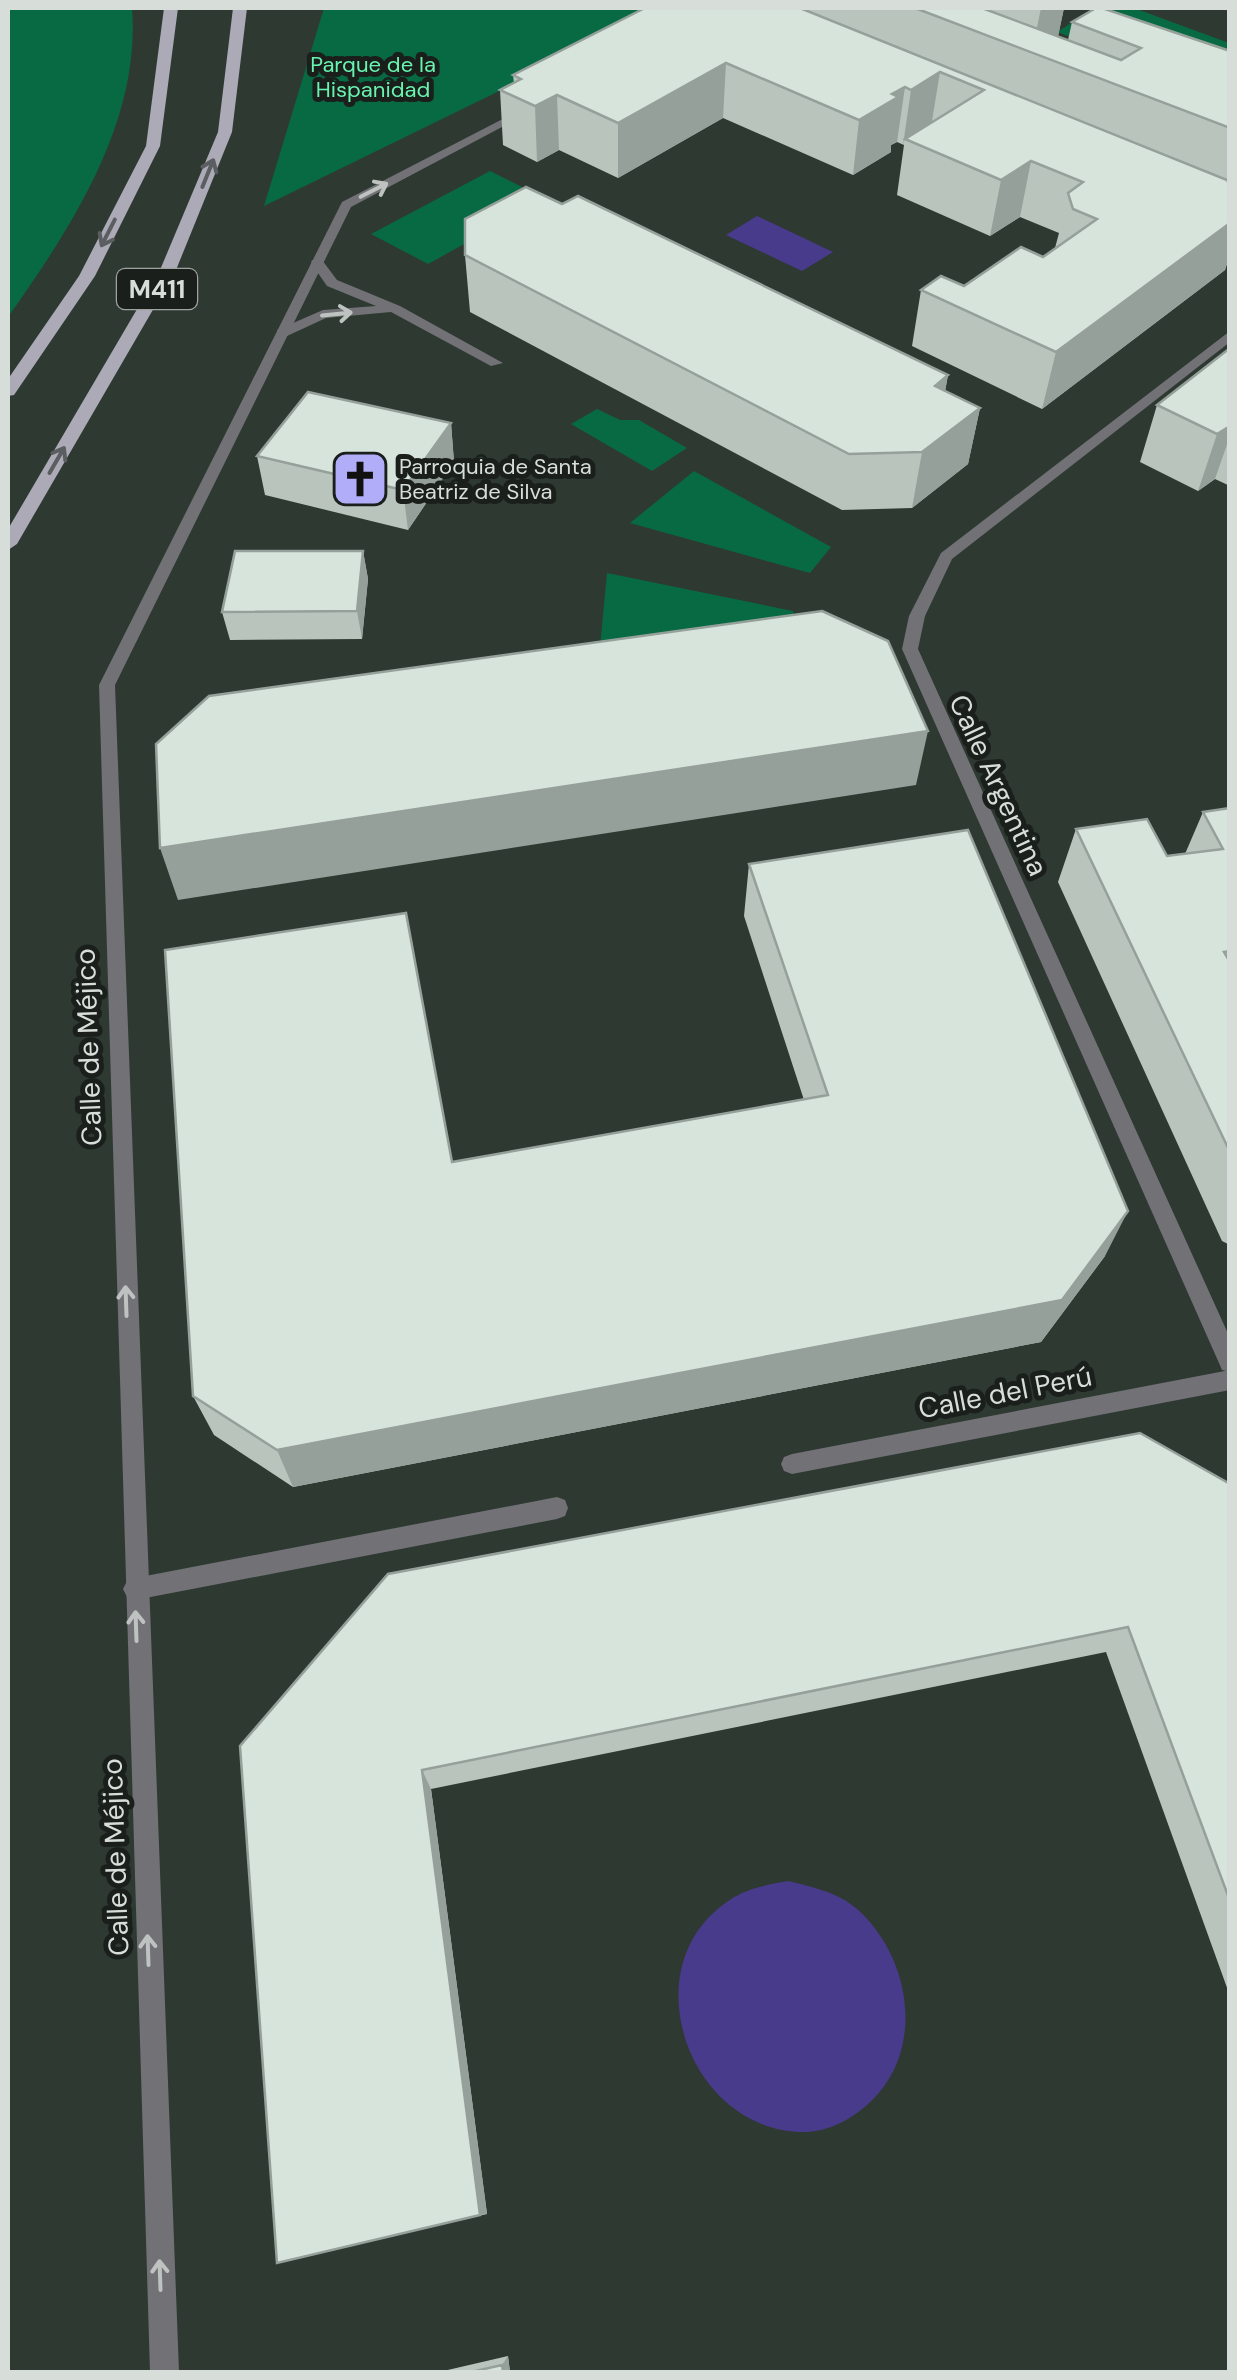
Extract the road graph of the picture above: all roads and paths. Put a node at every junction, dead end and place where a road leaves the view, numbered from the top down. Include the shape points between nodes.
1 (170, 8) edge
2 (240, 8) edge
3 (545, 102) edge
4 (317, 264) junction
5 (396, 309) junction
6 (282, 333) junction
7 (1230, 335) edge
8 (496, 364) dead end
9 (8, 391) edge
10 (8, 544) edge
11 (1230, 1363) edge
12 (1230, 1380) edge
13 (792, 1464) dead end
14 (556, 1508) dead end
15 (135, 1588) junction
16 (164, 2372) edge

1 -> 9 main road via 153,146 86,276
10 -> 2 main road, M411 via 168,270 226,132
4 -> 3 street, Calle de Méjico via 346,204
4 - 5 street via 332,282
4 - 6 street, Calle de Méjico
6 -> 5 street via 323,314
5 - 8 street
15 -> 6 street, Calle de Méjico via 106,685
7 - 11 street, Calle Argentina via 946,556 923,601 910,649
12 - 13 street, Calle del Perú
14 - 15 street
16 -> 15 street, Calle de Méjico

